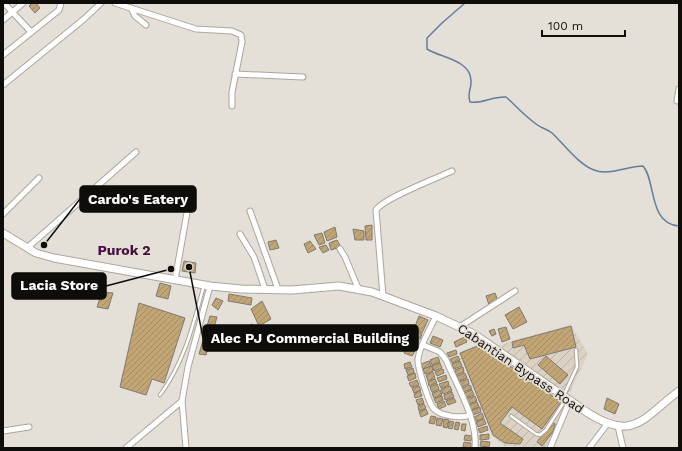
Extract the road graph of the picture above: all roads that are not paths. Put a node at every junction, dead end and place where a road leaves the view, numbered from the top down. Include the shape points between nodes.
1 (4, 3) edge
2 (23, 3) edge
3 (100, 3) edge
4 (115, 3) edge
5 (61, 4) edge
6 (131, 8) junction
7 (12, 12) junction
8 (3, 20) edge
9 (146, 25) dead end
10 (31, 32) junction
11 (3, 55) edge
12 (235, 74) junction
13 (304, 77) dead end
14 (3, 85) edge
15 (679, 89) edge
16 (677, 101) dead end
17 (232, 106) dead end
18 (136, 152) dead end
19 (452, 171) dead end
20 (39, 178) dead end
21 (188, 207) dead end
22 (250, 211) dead end
23 (3, 214) edge
24 (3, 233) edge
25 (240, 234) dead end
26 (27, 248) junction
27 (340, 249) dead end
28 (175, 280) junction
29 (207, 285) junction
30 (358, 288) junction
31 (265, 289) junction
32 (278, 289) junction
33 (515, 291) dead end
34 (383, 296) junction
35 (436, 316) junction
36 (461, 326) junction
37 (423, 345) junction
38 (576, 350) dead end
39 (679, 391) edge
40 (160, 395) dead end
41 (567, 398) junction
42 (182, 401) junction
43 (470, 415) junction
44 (512, 416) dead end
45 (608, 423) junction
46 (618, 426) junction
47 (29, 427) dead end
48 (3, 431) edge
49 (126, 448) edge
50 (186, 448) edge
51 (475, 448) edge
52 (550, 448) edge
53 (589, 448) edge
54 (623, 448) edge

1 - 7 street
2 - 7 street
3 - 14 street
4 - 6 street
5 - 10 street
6 - 9 street via 134,16
6 - 12 street via 196,29 238,32 242,42
7 - 8 street
7 - 10 street
10 - 11 street
12 - 13 street
12 - 17 street
15 - 16 street
18 - 26 street
19 - 34 street via 395,197 376,210
20 - 23 street
21 - 28 street
22 - 32 street
24 - 26 main road, Cabantian Bypass Road
25 - 31 street via 254,257
26 - 28 main road, Cabantian Bypass Road via 36,253 75,262
27 - 30 street
28 - 29 main road, Cabantian Bypass Road
29 - 31 main road, Cabantian Bypass Road
29 - 40 lane via 184,353 172,379
29 - 42 street
30 - 32 main road, Cabantian Bypass Road via 339,286
30 - 34 main road, Cabantian Bypass Road
31 - 32 main road, Cabantian Bypass Road
33 - 36 street
34 - 35 main road, Cabantian Bypass Road
35 - 36 main road, Cabantian Bypass Road
35 - 37 street
36 - 41 main road, Cabantian Bypass Road
37 - 43 street via 443,355
37 - 43 street via 418,361 432,407 441,413 464,417
38 - 41 lane via 577,367
39 - 46 main road, Cabantian Bypass Road via 642,421 626,427
41 - 44 lane via 540,435
41 - 45 main road, Cabantian Bypass Road
41 - 52 street
42 - 49 street
42 - 50 street
43 - 51 street via 475,431
45 - 46 main road, Cabantian Bypass Road
45 - 53 street
46 - 54 street
47 - 48 street

